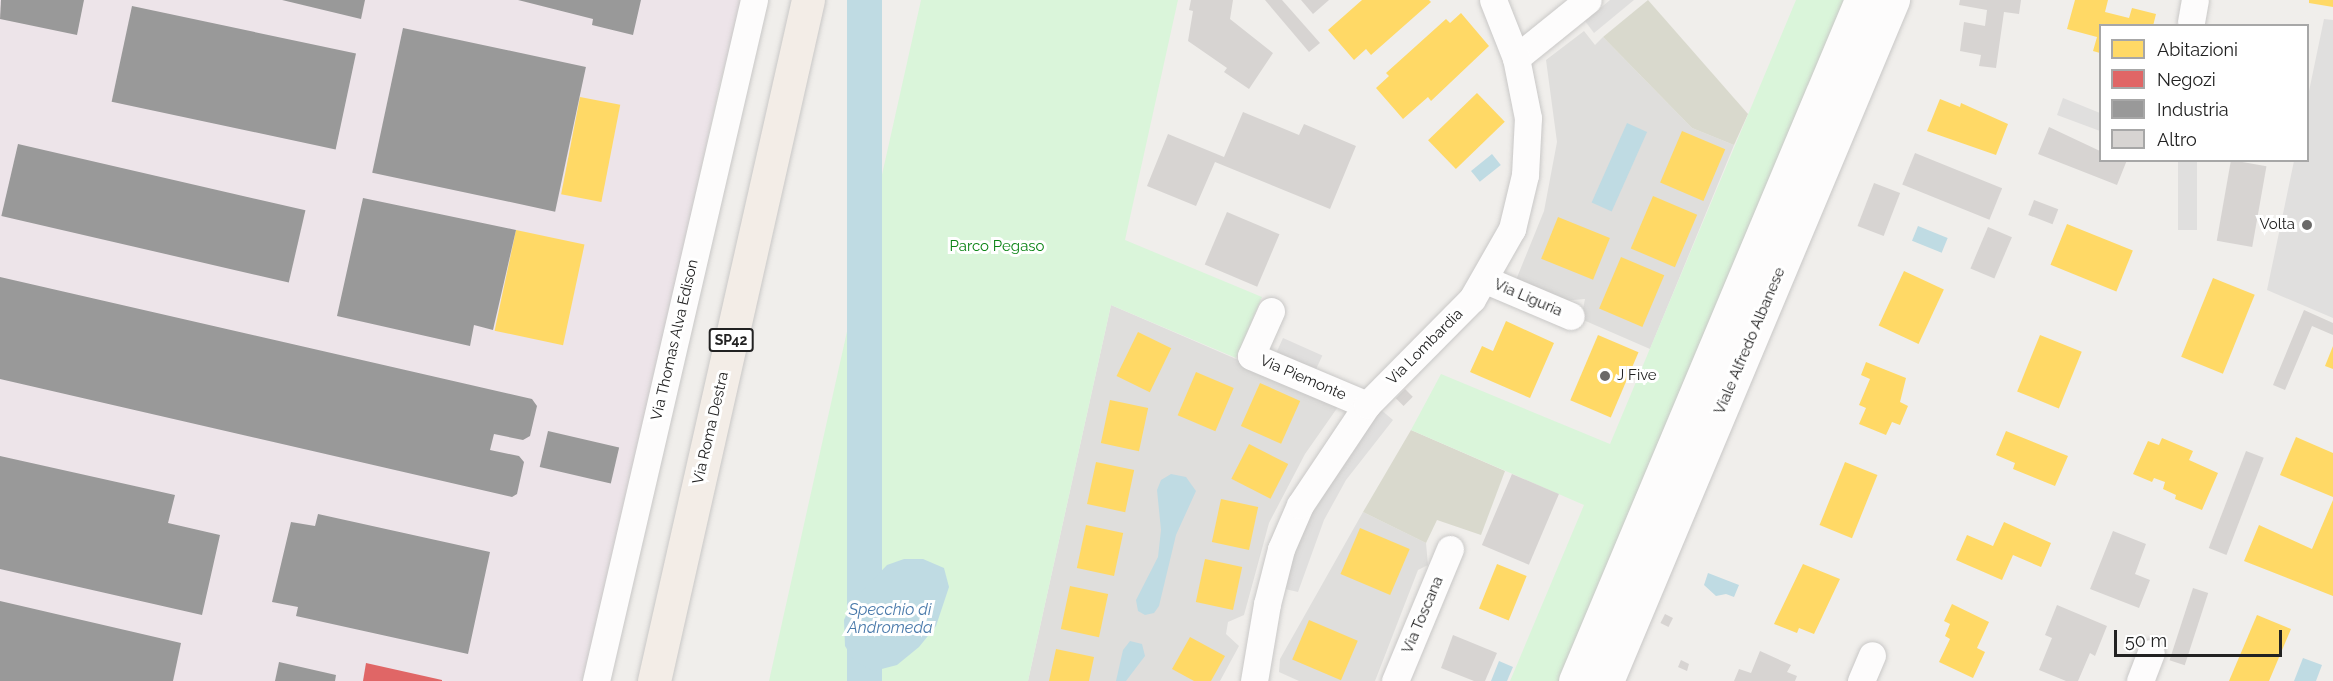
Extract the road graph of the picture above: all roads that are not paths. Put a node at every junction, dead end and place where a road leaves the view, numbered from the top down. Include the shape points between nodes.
1 (754, 0) edge
2 (808, 0) edge
3 (1493, 0) edge
4 (1588, 0) edge
5 (1862, 0) edge
6 (1893, 0) edge
7 (1516, 58) junction
8 (1486, 280) junction
9 (1271, 311) dead end
10 (1571, 316) dead end
11 (1367, 405) junction
12 (1450, 549) dead end
13 (2151, 653) dead end
14 (1872, 655) dead end
15 (1258, 679) edge
16 (596, 681) edge
17 (654, 681) edge
18 (1395, 681) edge
19 (1575, 681) edge
20 (1607, 681) edge
21 (1861, 681) edge
22 (2140, 681) edge

1 - 16 street, Via Thomas Alva Edison
2 - 17 main road, Via Roma Destra / SP42
3 - 7 street, Via Lombardia
4 - 7 street
5 - 19 street, Viale Alfredo Albanese
6 - 20 street, Viale Alfredo Albanese
7 - 8 street, Via Lombardia via 1528,118 1525,175 1512,229
8 - 10 street, Via Liguria
8 - 11 street, Via Lombardia via 1452,321
9 - 11 street, Via Piemonte via 1251,356
11 - 15 street, Via Lombardia via 1323,466 1281,549 1267,604
12 - 18 street, Via Toscana
13 - 22 street
14 - 21 street

